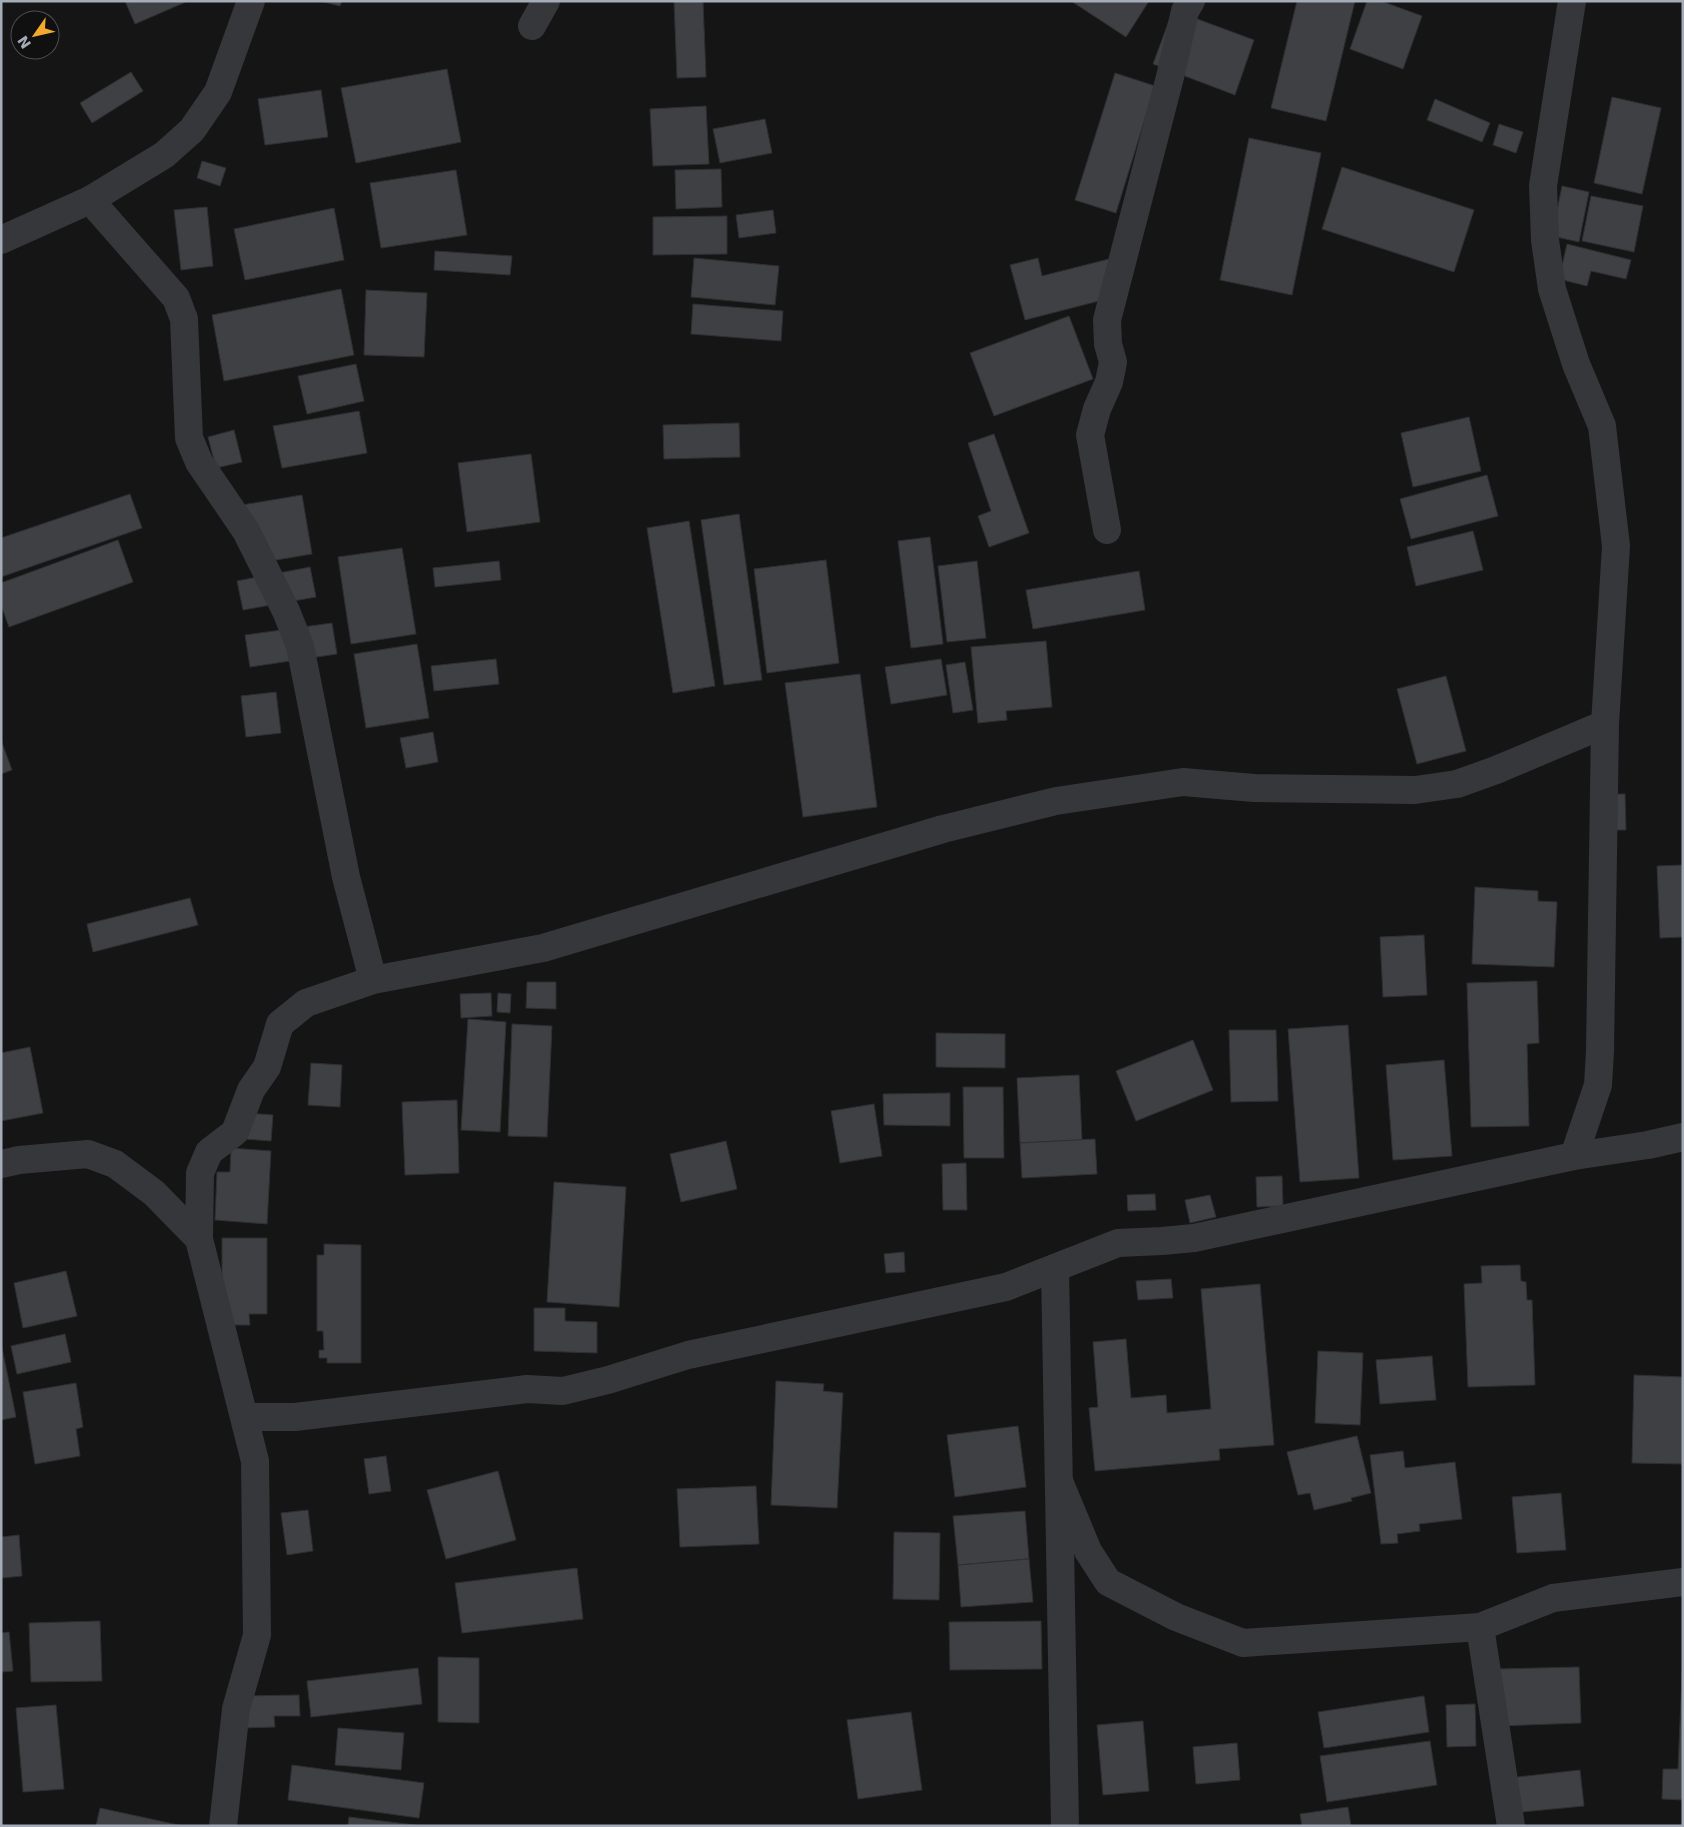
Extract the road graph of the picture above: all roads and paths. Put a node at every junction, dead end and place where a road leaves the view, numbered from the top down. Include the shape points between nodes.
1 (251, 1) edge
2 (546, 1) edge
3 (1191, 1) edge
4 (1572, 1) edge
5 (532, 26) dead end
6 (90, 200) junction
7 (1, 240) edge
8 (1107, 530) dead end
9 (1605, 724) junction
10 (373, 980) junction
11 (1683, 1138) edge
12 (1574, 1156) junction
13 (1, 1164) edge
14 (199, 1239) junction
15 (1055, 1268) junction
16 (244, 1417) junction
17 (1059, 1481) junction
18 (1683, 1582) edge
19 (1480, 1627) junction
20 (223, 1826) edge
21 (1065, 1826) edge
22 (1511, 1826) edge

1 - 6 street via 218,92 192,130 164,155
2 - 5 street
3 - 8 street via 1185,11 1107,320 1113,362 1090,435
4 - 9 street via 1543,186 1552,289 1576,364 1602,426 1616,546
6 - 7 street
6 - 10 street via 176,298 184,319 189,438 199,462 246,531 300,646 346,877
9 - 10 street via 1457,784 1415,790 1254,788 1183,782 1056,801 943,829 543,948
9 - 12 street via 1598,1085
10 - 14 street via 306,1004 280,1024 267,1067 251,1090 235,1132 210,1152 200,1173
11 - 12 street
12 - 15 street via 1194,1238 1118,1243
13 - 14 street via 88,1154 115,1164 154,1193
14 - 16 street
15 - 16 street via 1006,1287 688,1355 563,1391 527,1389 295,1417
15 - 17 street
16 - 20 street via 255,1462 257,1635 236,1710
17 - 19 street via 1088,1551 1108,1582 1176,1617 1243,1643
17 - 21 street
18 - 19 street via 1553,1598
19 - 22 street

